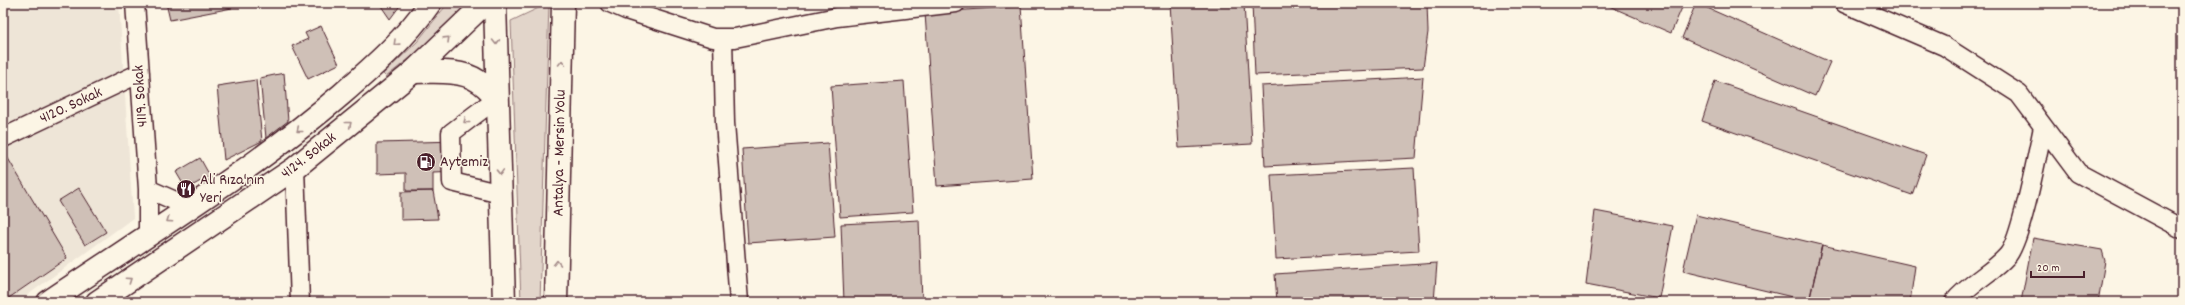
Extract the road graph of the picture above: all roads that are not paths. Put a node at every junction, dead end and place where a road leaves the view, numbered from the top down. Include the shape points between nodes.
1 (134, 3) edge
2 (430, 3) edge
3 (485, 3) edge
4 (495, 3) edge
5 (563, 3) edge
6 (610, 3) edge
7 (956, 3) edge
8 (1844, 3) edge
9 (837, 10) edge
10 (723, 38) junction
11 (413, 72) junction
12 (140, 73) junction
13 (497, 98) junction
14 (2043, 127) junction
15 (3, 138) edge
16 (295, 168) junction
17 (148, 189) junction
18 (501, 194) junction
19 (189, 207) junction
20 (2182, 229) edge
21 (148, 235) junction
22 (101, 301) edge
23 (48, 302) edge
24 (300, 302) edge
25 (504, 302) edge
26 (556, 302) edge
27 (739, 302) edge
28 (1954, 302) edge

1 - 12 street, 4119. Sokak
2 -> 19 main road via 411,29 323,110 281,144
11 -> 3 main road, 4124. Sokak
4 -> 13 main road
26 -> 5 main road, Antalya - Mersin Yolu
6 - 10 street via 705,36
7 - 9 street
8 - 14 street via 1944,46 2019,94
9 - 10 street via 735,38
10 - 27 street via 725,123
11 - 13 main road via 466,76 477,80
16 -> 11 main road, 4124. Sokak
12 - 15 street, 4120. Sokak
12 - 17 street, 4119. Sokak
13 -> 18 main road
13 -> 18 street via 451,133 452,182
14 - 20 street via 2078,173
14 - 28 street via 2017,235 2008,256 1963,290
22 -> 16 main road, 4124. Sokak
16 - 24 street
17 - 19 street
17 - 21 street, 4119. Sokak
18 - 25 main road
19 -> 21 main road
21 - 23 main road

